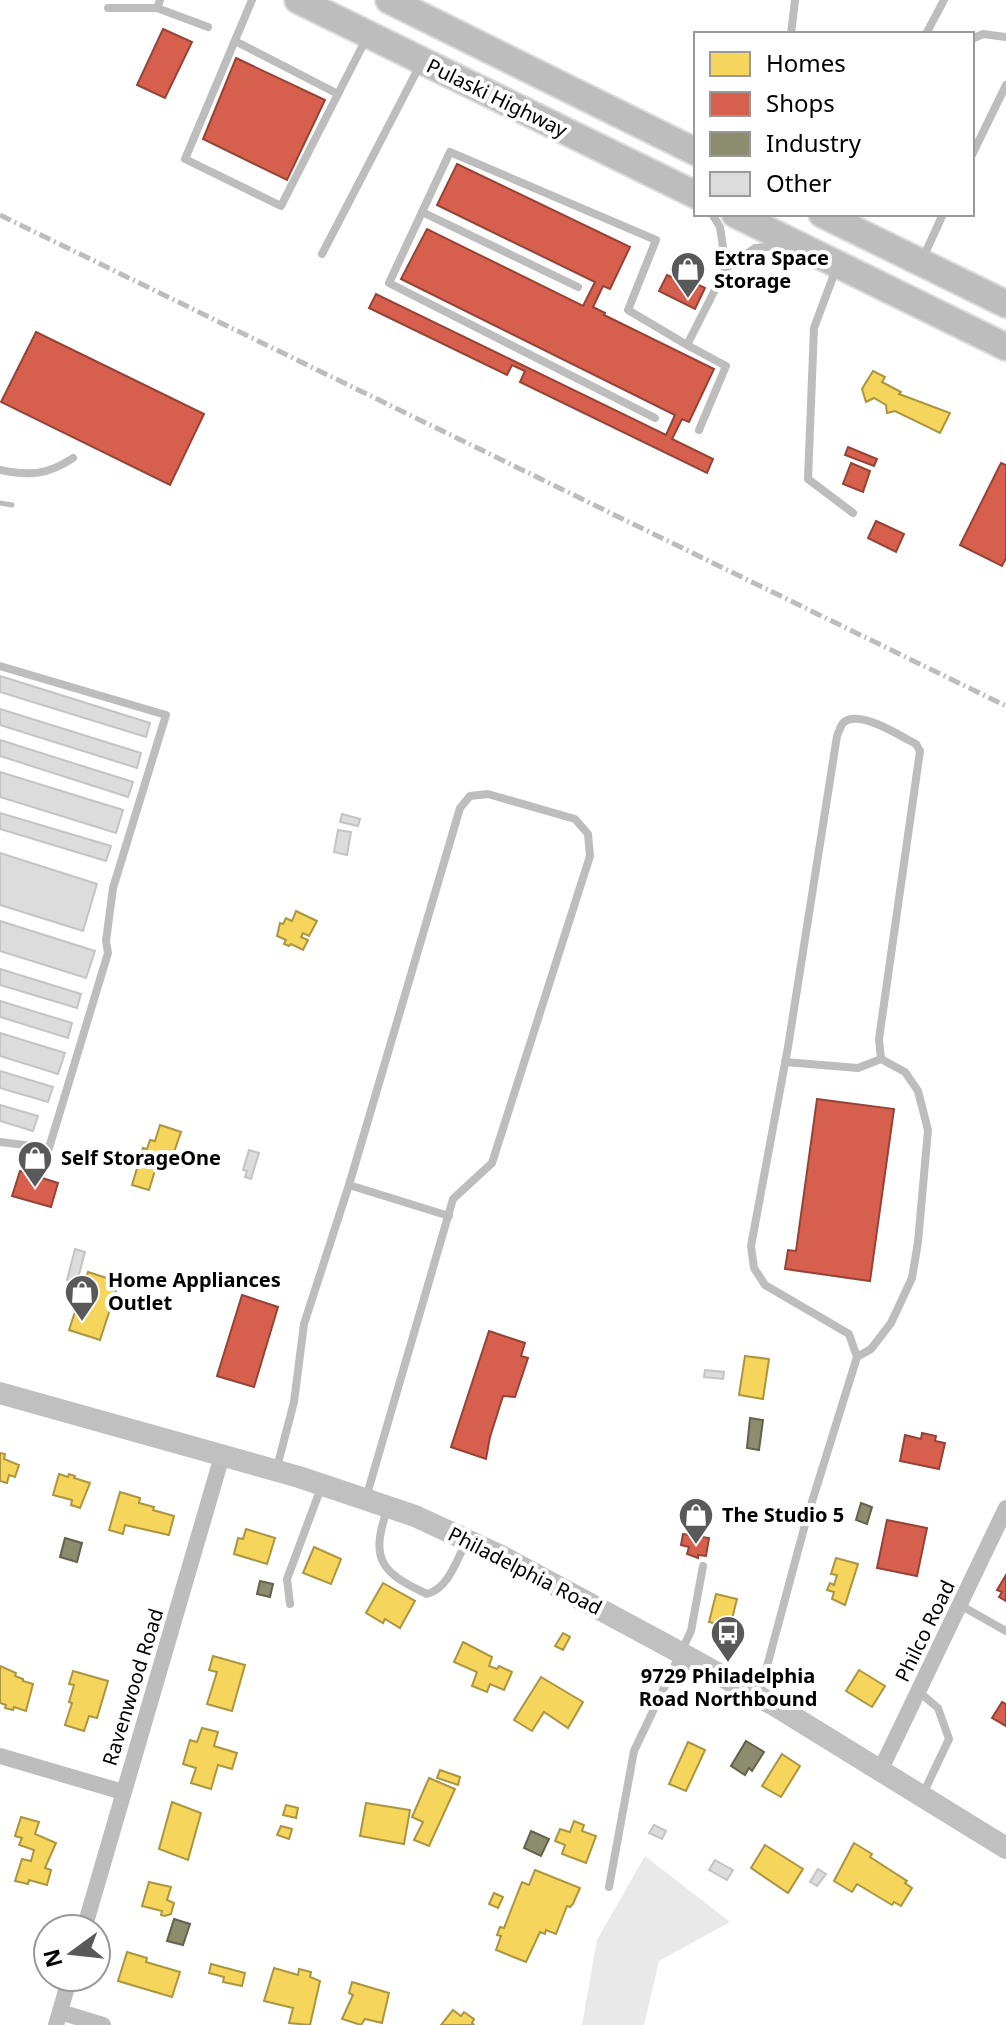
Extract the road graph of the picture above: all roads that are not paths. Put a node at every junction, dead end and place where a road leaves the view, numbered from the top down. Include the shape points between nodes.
1 (252, 0) edge
2 (298, 0) edge
3 (389, 0) edge
4 (795, 0) edge
5 (944, 0) edge
6 (158, 4) edge
7 (108, 8) dead end
8 (208, 27) dead end
9 (791, 32) edge
10 (927, 32) edge
11 (368, 34) junction
12 (1006, 37) edge
13 (974, 38) edge
14 (235, 41) junction
15 (422, 61) junction
16 (1006, 85) edge
17 (338, 94) junction
18 (694, 151) edge
19 (974, 151) edge
20 (694, 194) edge
21 (422, 212) junction
22 (713, 216) edge
23 (739, 216) edge
24 (826, 216) edge
25 (942, 216) edge
26 (798, 245) junction
27 (322, 254) dead end
28 (921, 262) junction
29 (838, 265) junction
30 (726, 268) junction
31 (578, 287) dead end
32 (1006, 304) edge
33 (687, 345) junction
34 (1006, 347) edge
35 (655, 418) dead end
36 (699, 430) dead end
37 (73, 458) dead end
38 (0, 470) edge
39 (853, 513) dead end
40 (0, 666) edge
41 (881, 1059) junction
42 (785, 1062) junction
43 (0, 1142) edge
44 (349, 1185) junction
45 (449, 1216) junction
46 (857, 1357) junction
47 (0, 1393) edge
48 (222, 1456) junction
49 (276, 1471) junction
50 (322, 1484) junction
51 (366, 1499) junction
52 (388, 1507) junction
53 (1006, 1509) edge
54 (467, 1540) junction
55 (703, 1566) dead end
56 (290, 1604) dead end
57 (960, 1605) junction
58 (1006, 1631) edge
59 (679, 1652) junction
60 (918, 1691) junction
61 (759, 1697) junction
62 (0, 1756) edge
63 (880, 1771) junction
64 (123, 1792) junction
65 (921, 1796) junction
66 (1006, 1848) edge
67 (609, 1887) dead end
68 (89, 1913) edge
69 (65, 1993) edge
70 (58, 2018) edge
71 (103, 2025) edge

1 - 14 lane
2 - 11 highway, Pulaski Highway
3 - 18 highway, Pulaski Highway
4 - 9 lane
5 - 10 lane
6 - 7 lane
6 - 8 lane
11 - 15 highway, Pulaski Highway
11 - 17 lane
12 - 13 lane
14 - 17 lane
14 - 17 lane via 185,159 281,206
15 - 20 highway, Pulaski Highway
15 - 27 lane
16 - 19 lane
21 - 31 lane
21 - 33 lane via 450,152 656,240 628,310
21 - 35 lane via 389,283
22 - 30 lane
23 - 26 highway
24 - 28 highway
25 - 28 lane
26 - 29 highway
26 - 30 lane via 755,248
28 - 32 highway
29 - 34 highway
29 - 39 lane via 814,328 808,479
30 - 33 lane
33 - 36 lane via 726,366
37 - 38 lane via 43,474
40 - 43 lane via 166,715 113,888 108,953 49,1148
41 - 42 lane via 858,1068
41 - 42 lane via 879,1039 920,751 864,718 843,723 837,736
41 - 46 lane via 912,1081 928,1130 912,1278 891,1323 871,1349
42 - 46 lane via 751,1246 754,1268 765,1285 849,1334
44 - 45 lane
44 - 45 lane via 460,808 470,796 488,794 575,819 588,834 590,856 492,1163 453,1199
44 - 49 lane via 304,1324 294,1402
45 - 51 lane
46 - 61 lane
47 - 48 main road, Philadelphia Road
48 - 49 main road, Philadelphia Road
48 - 64 street, Ravenwood Road
49 - 50 main road, Philadelphia Road
50 - 51 main road, Philadelphia Road
50 - 56 lane via 287,1579
51 - 52 main road, Philadelphia Road
52 - 54 main road, Philadelphia Road
52 - 54 lane via 379,1533 387,1570 427,1594 445,1582
53 - 57 street, Philco Road
54 - 59 main road, Philadelphia Road
55 - 59 lane via 691,1631
57 - 58 lane
57 - 60 street, Philco Road
59 - 61 main road, Philadelphia Road
59 - 67 lane via 634,1751
60 - 63 street, Philco Road
60 - 65 lane via 938,1708 949,1739
61 - 63 main road, Philadelphia Road
62 - 64 street
63 - 65 main road, Philadelphia Road
64 - 68 street, Ravenwood Road
65 - 66 main road, Philadelphia Road
69 - 70 street
70 - 71 street

